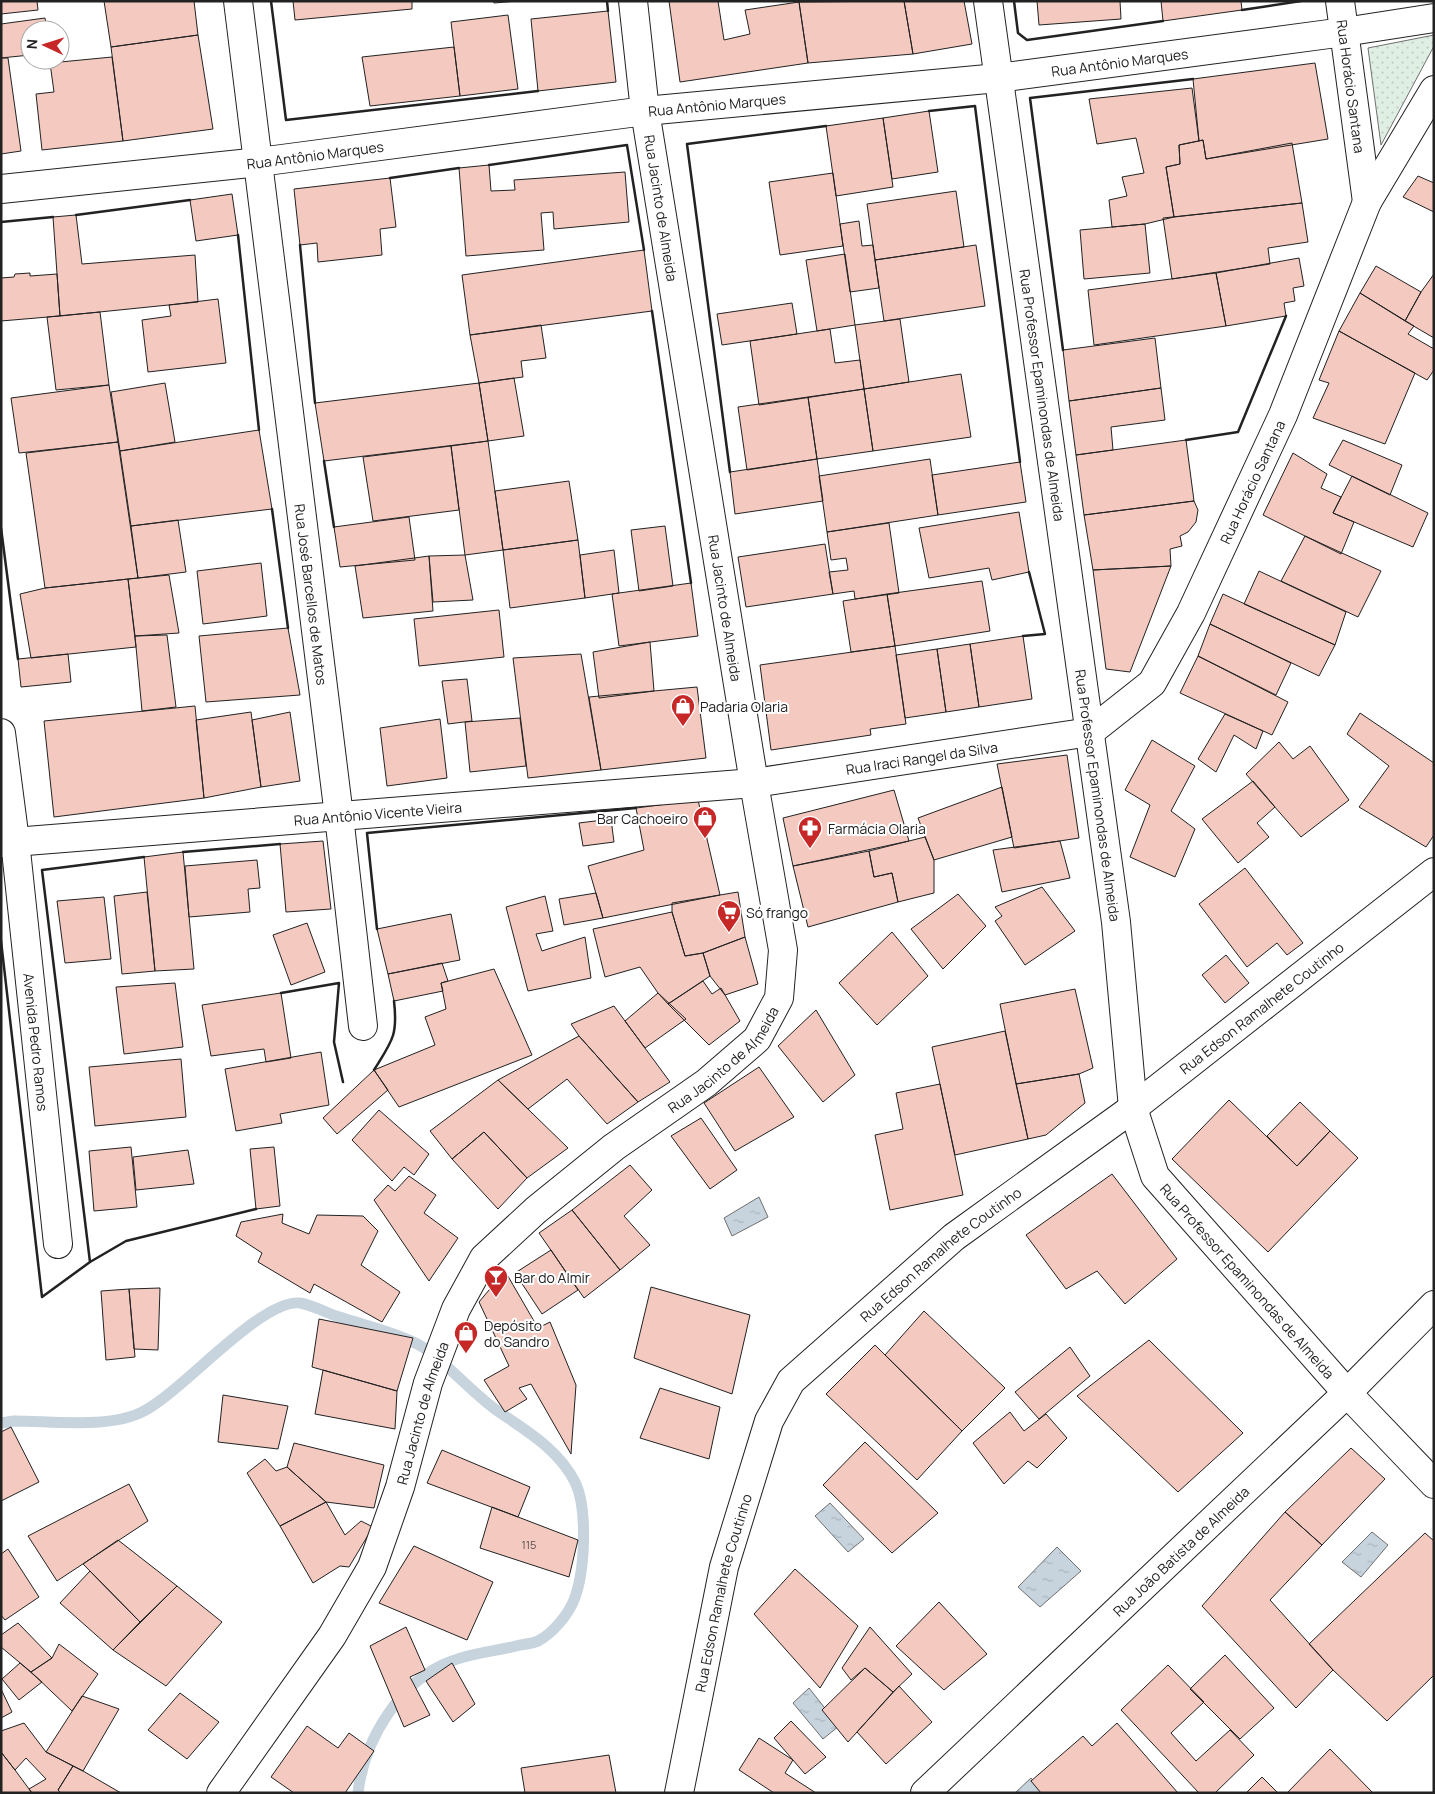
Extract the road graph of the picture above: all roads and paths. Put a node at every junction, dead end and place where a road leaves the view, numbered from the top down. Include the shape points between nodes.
1 (238, 1) edge
2 (632, 1) edge
3 (988, 1) edge
4 (1340, 1) edge
5 (1434, 18) edge
6 (1344, 32) junction
7 (998, 78) junction
8 (1434, 90) edge
9 (645, 111) junction
10 (259, 162) junction
11 (1, 189) edge
12 (1367, 202) junction
13 (1090, 732) junction
14 (1, 733) edge
15 (754, 783) junction
16 (339, 816) junction
17 (8, 842) edge
18 (1434, 872) edge
19 (363, 1026) dead end
20 (1134, 1108) junction
21 (58, 1244) dead end
22 (1434, 1305) edge
23 (1347, 1392) junction
24 (1434, 1484) edge
25 (231, 1788) edge
26 (679, 1793) edge
27 (925, 1793) edge

1 - 10 street, Rua José Barcellos de Matos
2 - 9 street, Rua Jacinto de Almeida
3 - 7 street, Rua Professor Epaminondas de Almeida
4 - 6 street, Rua Horácio Santana
5 - 6 street, Rua Antônio Marques
6 - 7 street, Rua Antônio Marques
6 - 12 street, Rua Horácio Santana
7 - 9 street, Rua Antônio Marques
7 - 13 street, Rua Professor Epaminondas de Almeida
8 - 12 street, Rua Horácio Santana
9 - 10 street, Rua Antônio Marques
9 - 15 street, Rua Jacinto de Almeida
10 - 11 street, Rua Antônio Marques
10 - 16 street, Rua José Barcellos de Matos
12 - 13 street, Rua Horácio Santana via 1283,415 1191,613 1152,683
13 - 15 street, Rua Iraci Rangel da Silva
13 - 20 street, Rua Professor Epaminondas de Almeida via 1116,922
14 - 17 street, Avenida Pedro Ramos
15 - 16 street, Rua Antônio Vicente Vieira
15 - 25 street, Rua Jacinto de Almeida via 783,950 779,998 757,1040 706,1083 600,1159 536,1210 484,1258 456,1309 428,1383 400,1487 372,1567 332,1636
16 - 17 street, Rua Antônio Vicente Vieira
16 - 19 street, Rua José Barcellos de Matos
17 - 21 street, Avenida Pedro Ramos
18 - 20 street, Rua Edson Ramalhete Coutinho
20 - 23 street, Rua Professor Epaminondas de Almeida via 1155,1176
20 - 26 street, Rua Edson Ramalhete Coutinho via 954,1238 791,1381 769,1421 724,1567
22 - 23 street, Rua João Batista de Almeida
23 - 24 street, Rua Professor Epaminondas de Almeida
23 - 27 street, Rua João Batista de Almeida

